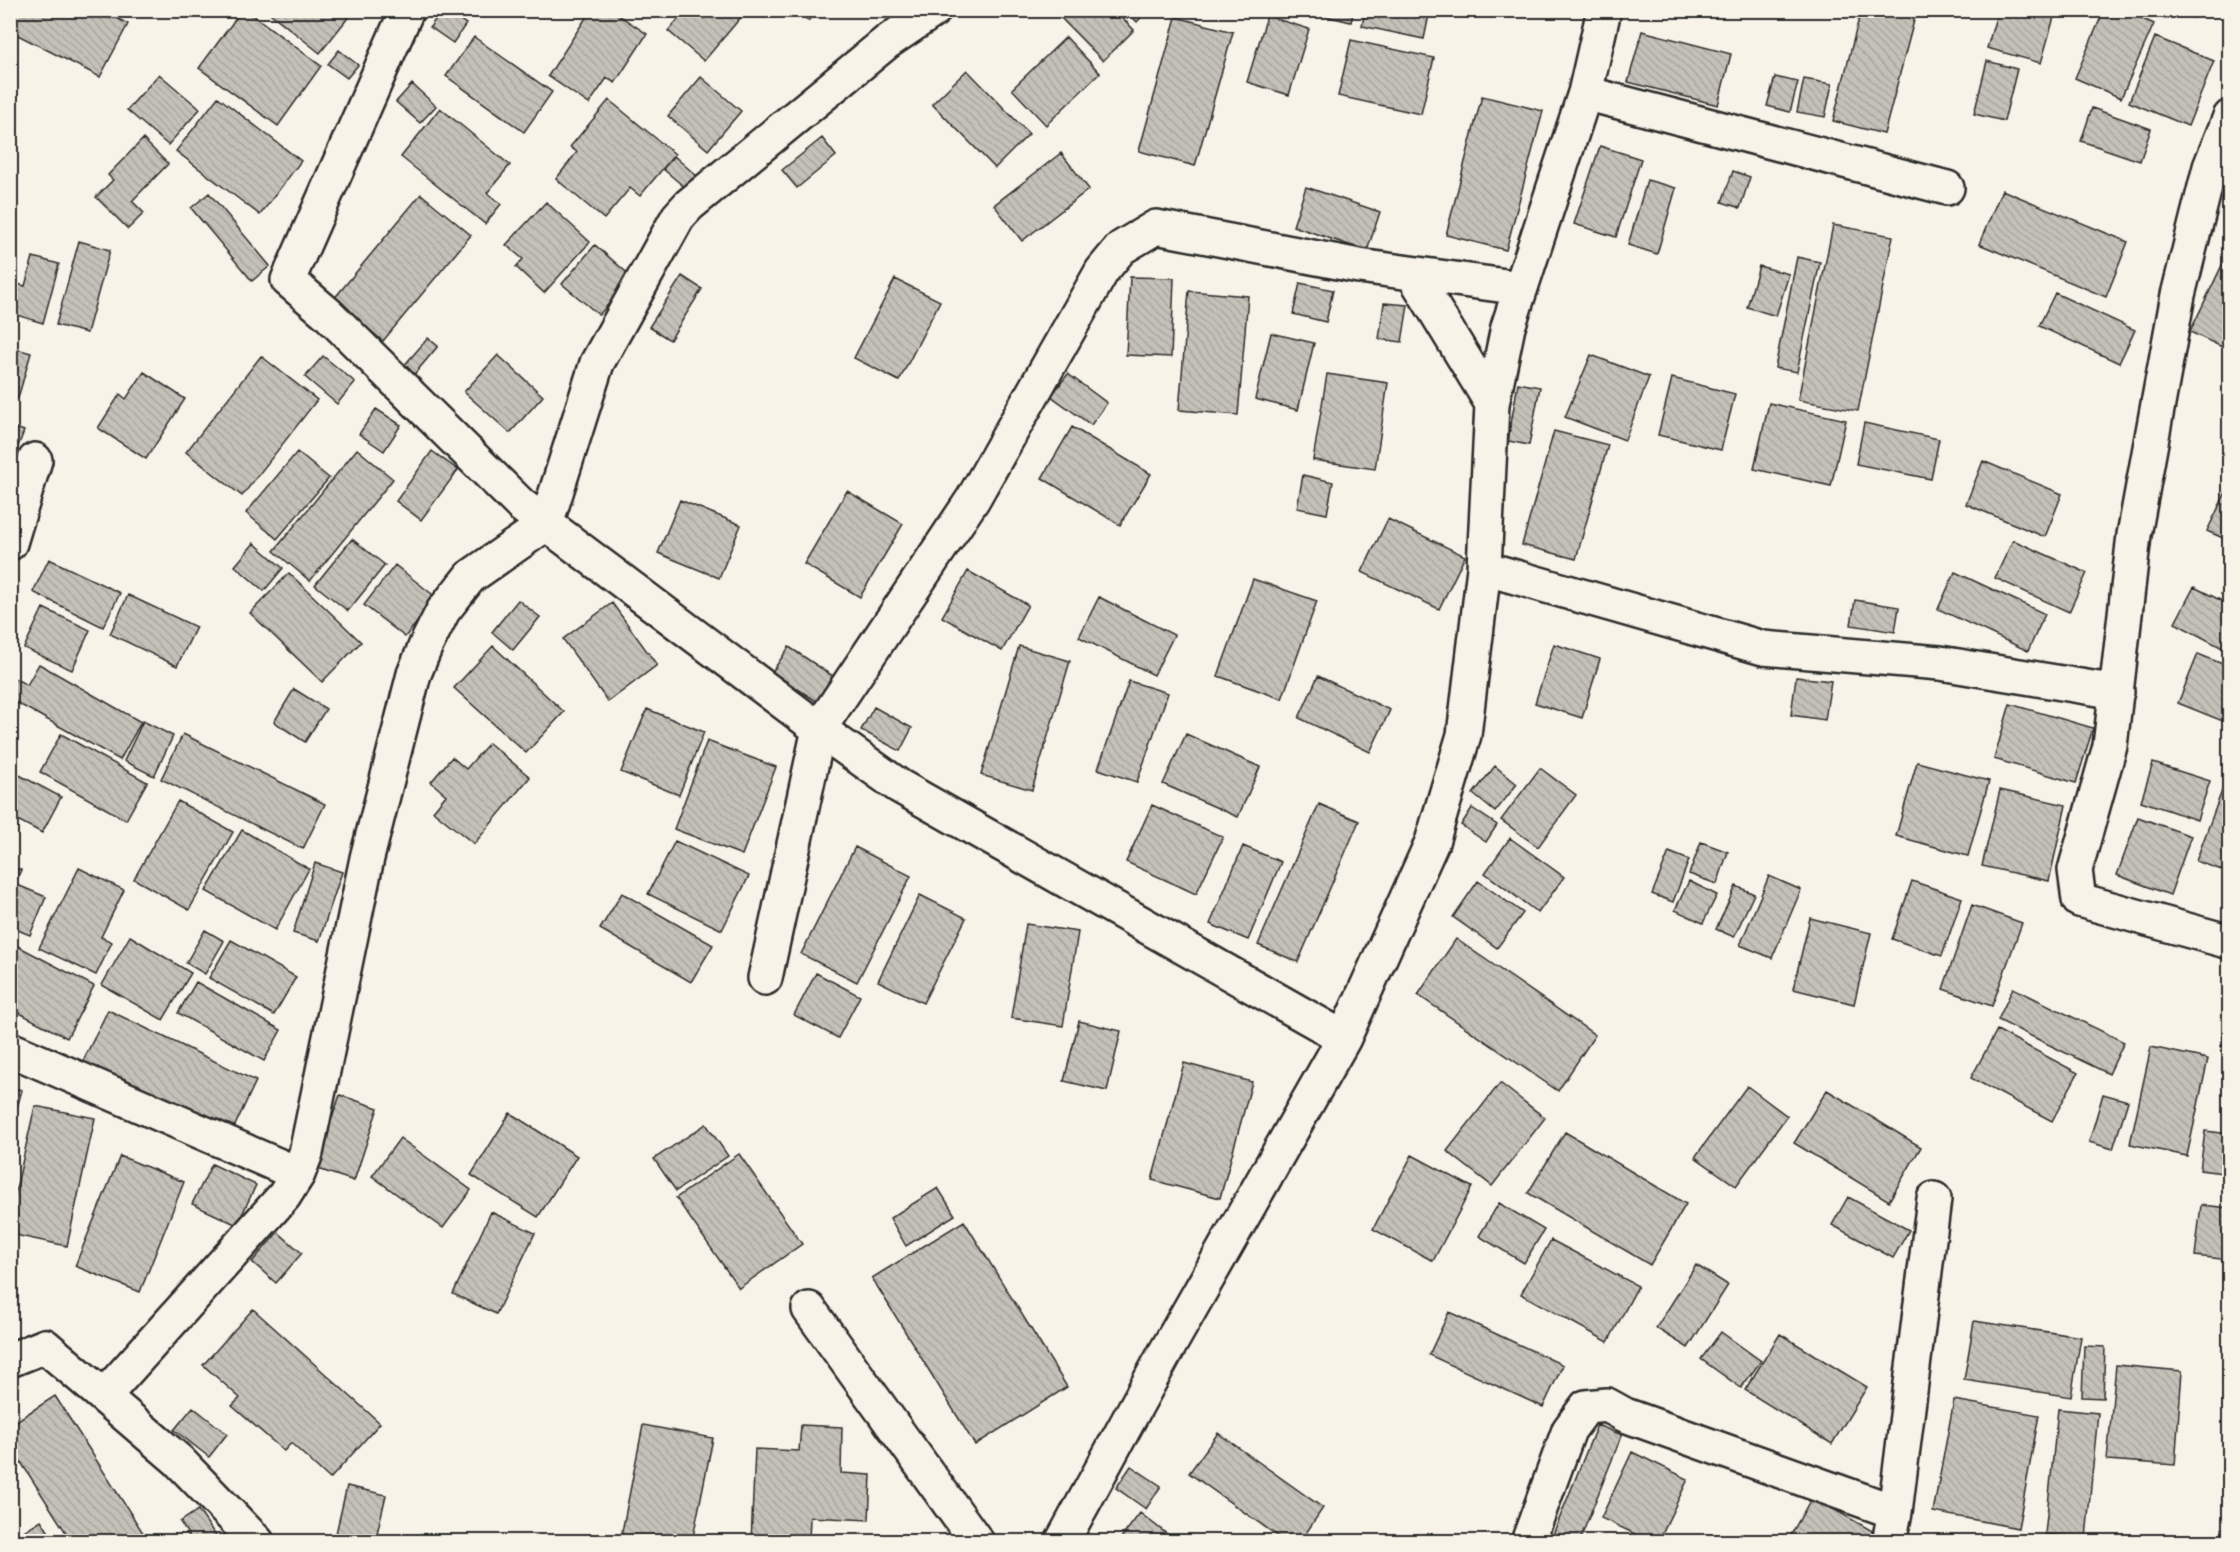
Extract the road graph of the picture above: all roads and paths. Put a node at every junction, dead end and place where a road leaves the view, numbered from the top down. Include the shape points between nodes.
1 (407, 10) edge
2 (934, 10) edge
3 (1604, 10) edge
4 (1585, 93) junction
5 (2229, 117) edge
6 (1947, 188) dead end
7 (1413, 274) junction
8 (1521, 288) junction
9 (1492, 404) junction
10 (36, 460) dead end
11 (546, 524) junction
12 (10, 543) edge
13 (1484, 568) junction
14 (2117, 692) junction
15 (819, 729) junction
16 (2229, 942) edge
17 (765, 978) dead end
18 (1344, 1038) junction
19 (10, 1049) edge
20 (298, 1174) junction
21 (1934, 1199) dead end
22 (809, 1309) dead end
23 (10, 1360) edge
24 (104, 1396) junction
25 (1892, 1527) edge
26 (257, 1542) edge
27 (977, 1542) edge
28 (1062, 1542) edge
29 (1528, 1542) edge

1 - 11 street via 288,280 336,322 521,505
2 - 11 street via 887,42 678,217 597,363
3 - 4 street
4 - 6 street
4 - 8 street
5 - 14 street via 2210,167 2178,295 2134,535
7 - 8 street
7 - 9 street
7 - 15 street via 1156,227 1121,248 1102,271 973,499
8 - 9 street via 1508,327
9 - 13 street
10 - 12 street
11 - 15 street
11 - 20 street via 470,577 443,611 414,674 367,858 306,1153
13 - 14 street via 1764,648 1940,663
13 - 18 street via 1461,746 1431,842
14 - 16 street via 2110,746 2075,870 2079,900
15 - 17 street
15 - 18 street via 899,786
18 - 28 street
19 - 20 street
20 - 24 street via 285,1196
21 - 25 street
22 - 27 street
23 - 24 street via 45,1346
24 - 26 street via 178,1460
25 - 29 street via 1606,1406 1586,1407 1569,1430

